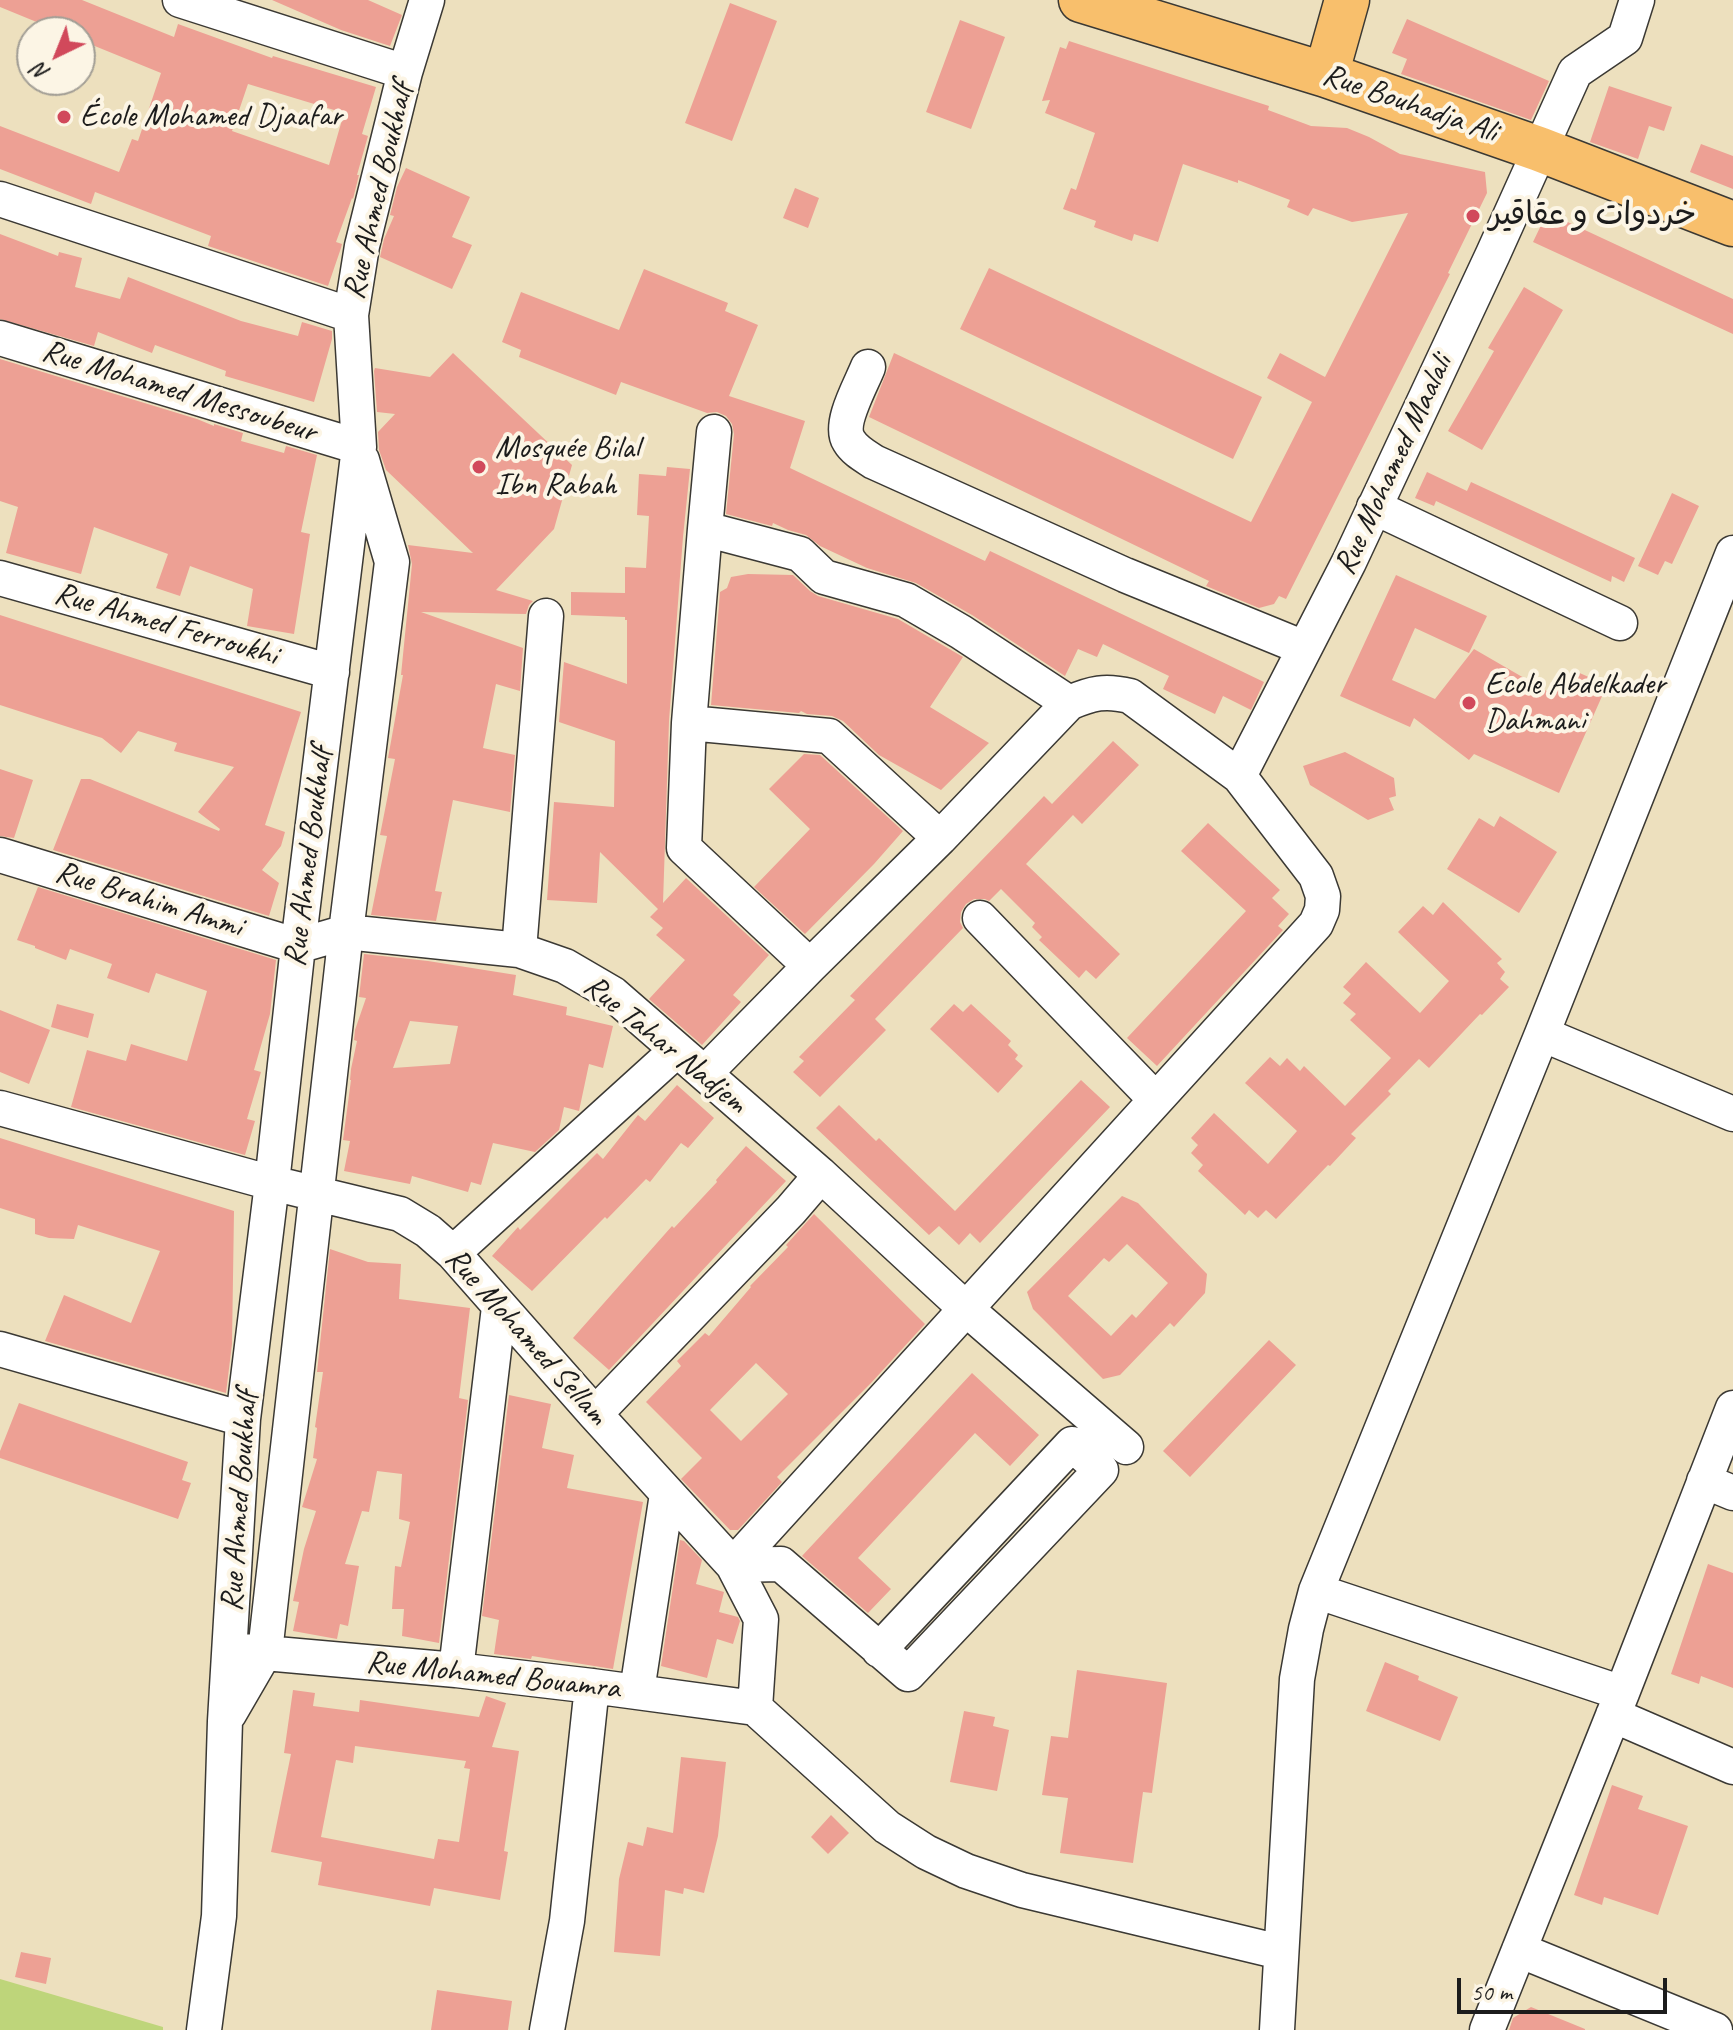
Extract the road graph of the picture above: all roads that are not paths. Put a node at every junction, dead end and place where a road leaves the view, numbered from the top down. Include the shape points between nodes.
1 (180, 0) edge
2 (427, 0) edge
3 (1081, 0) edge
4 (1347, 0) edge
5 (1637, 0) edge
6 (240, 9) edge
7 (405, 72) junction
8 (1326, 75) junction
9 (1539, 149) junction
10 (0, 199) edge
11 (1733, 224) edge
12 (351, 315) junction
13 (0, 338) edge
14 (868, 367) dead end
15 (714, 432) dead end
16 (359, 447) junction
17 (1374, 507) junction
18 (705, 529) junction
19 (1733, 553) edge
20 (0, 578) edge
21 (1722, 614) edge
22 (546, 616) dead end
23 (1620, 623) dead end
24 (1304, 648) junction
25 (332, 672) junction
26 (1069, 703) junction
27 (689, 723) junction
28 (1239, 776) junction
29 (940, 838) junction
30 (0, 855) edge
31 (980, 918) dead end
32 (346, 932) junction
33 (298, 946) junction
34 (519, 950) junction
35 (810, 966) junction
36 (1542, 1034) junction
37 (677, 1050) junction
38 (705, 1073) junction
39 (1156, 1100) junction
40 (0, 1108) edge
41 (1733, 1114) edge
42 (821, 1175) junction
43 (272, 1183) junction
44 (317, 1194) junction
45 (453, 1253) junction
46 (499, 1307) junction
47 (965, 1308) junction
48 (0, 1349) edge
49 (1733, 1408) edge
50 (595, 1414) junction
51 (243, 1419) junction
52 (1126, 1447) dead end
53 (1719, 1487) edge
54 (667, 1494) junction
55 (733, 1565) junction
56 (1316, 1591) junction
57 (230, 1650) junction
58 (879, 1650) dead end
59 (265, 1652) junction
60 (456, 1670) junction
61 (592, 1686) junction
62 (637, 1691) junction
63 (1618, 1704) junction
64 (755, 1708) junction
65 (225, 1721) junction
66 (1733, 1767) edge
67 (1519, 1950) junction
68 (1280, 1952) junction
69 (204, 2030) edge
70 (547, 2030) edge
71 (1277, 2030) edge
72 (1487, 2030) edge
73 (1715, 2030) edge

1 - 6 street
2 - 7 street, Rue Ahmed Boukhalf
3 - 8 main road, Rue Bouhadja Ali
4 - 8 main road
5 - 9 street, Rue Mohamed Maalali via 1625,38 1575,72
6 - 7 street
7 - 12 street, Rue Ahmed Boukhalf via 362,246
8 - 9 main road, Rue Bouhadja Ali
9 - 11 main road, Rue Bouhadja Ali
9 - 17 street, Rue Mohamed Maalali
10 - 12 street
12 - 16 street, Rue Ahmed Boukhalf
13 - 16 street, Rue Mohamed Messoubeur
14 - 24 street via 845,423 846,438 874,462 1125,575
15 - 18 street
16 - 25 street, Rue Ahmed Boukhalf
16 - 32 street via 392,562
17 - 23 street
17 - 24 street, Rue Mohamed Maalali
18 - 26 street via 800,554 824,577 906,600
18 - 27 street
19 - 21 street
20 - 25 street, Rue Ahmed Ferroukhi
21 - 36 street
22 - 34 street
24 - 28 street, Rue Mohamed Maalali
25 - 33 street, Rue Ahmed Boukhalf
26 - 28 street via 1090,693 1130,696
26 - 29 street
27 - 29 street via 829,736
27 - 35 street via 684,848
28 - 39 street via 1316,876 1322,910 1316,924
29 - 35 street
30 - 33 street, Rue Brahim Ammi
31 - 39 street
32 - 33 street, Rue Tahar Nadjem
32 - 34 street, Rue Tahar Nadjem
32 - 44 street
33 - 43 street, Rue Ahmed Boukhalf
34 - 37 street, Rue Tahar Nadjem via 565,966 613,994
35 - 38 street
36 - 41 street
36 - 56 street
37 - 38 street, Rue Tahar Nadjem
37 - 45 street
38 - 42 street, Rue Tahar Nadjem
39 - 47 street
40 - 43 street, Rue Mohamed Sellam
42 - 47 street, Rue Tahar Nadjem
42 - 50 street
43 - 44 street, Rue Mohamed Sellam
43 - 51 street, Rue Ahmed Boukhalf
44 - 45 street, Rue Mohamed Sellam via 400,1214
44 - 59 street
45 - 46 street, Rue Mohamed Sellam
46 - 50 street, Rue Mohamed Sellam
46 - 60 street
47 - 52 street, Rue Tahar Nadjem
47 - 55 street
48 - 51 street
49 - 53 street
50 - 54 street, Rue Mohamed Sellam
51 - 57 street, Rue Ahmed Boukhalf
53 - 63 street
54 - 55 street, Rue Mohamed Sellam
54 - 62 street
55 - 58 street via 781,1564 873,1644 885,1654 908,1674 1101,1470 1072,1444 911,1615 901,1627 890,1638
55 - 64 street, Rue Mohamed Sellam via 761,1619
56 - 63 street
56 - 68 street via 1297,1679
57 - 59 street, Rue Mohamed Bouamra
57 - 65 street, Rue Ahmed Boukhalf
59 - 60 street, Rue Mohamed Bouamra
59 - 65 street
60 - 61 street, Rue Mohamed Bouamra
61 - 62 street, Rue Mohamed Bouamra
61 - 70 street via 567,1921
62 - 64 street, Rue Mohamed Bouamra
63 - 66 street
63 - 67 street
64 - 68 street via 887,1827 966,1871 1022,1890
65 - 69 street, Rue Ahmed Boukhalf via 219,1916
67 - 72 street
67 - 73 street
68 - 71 street

